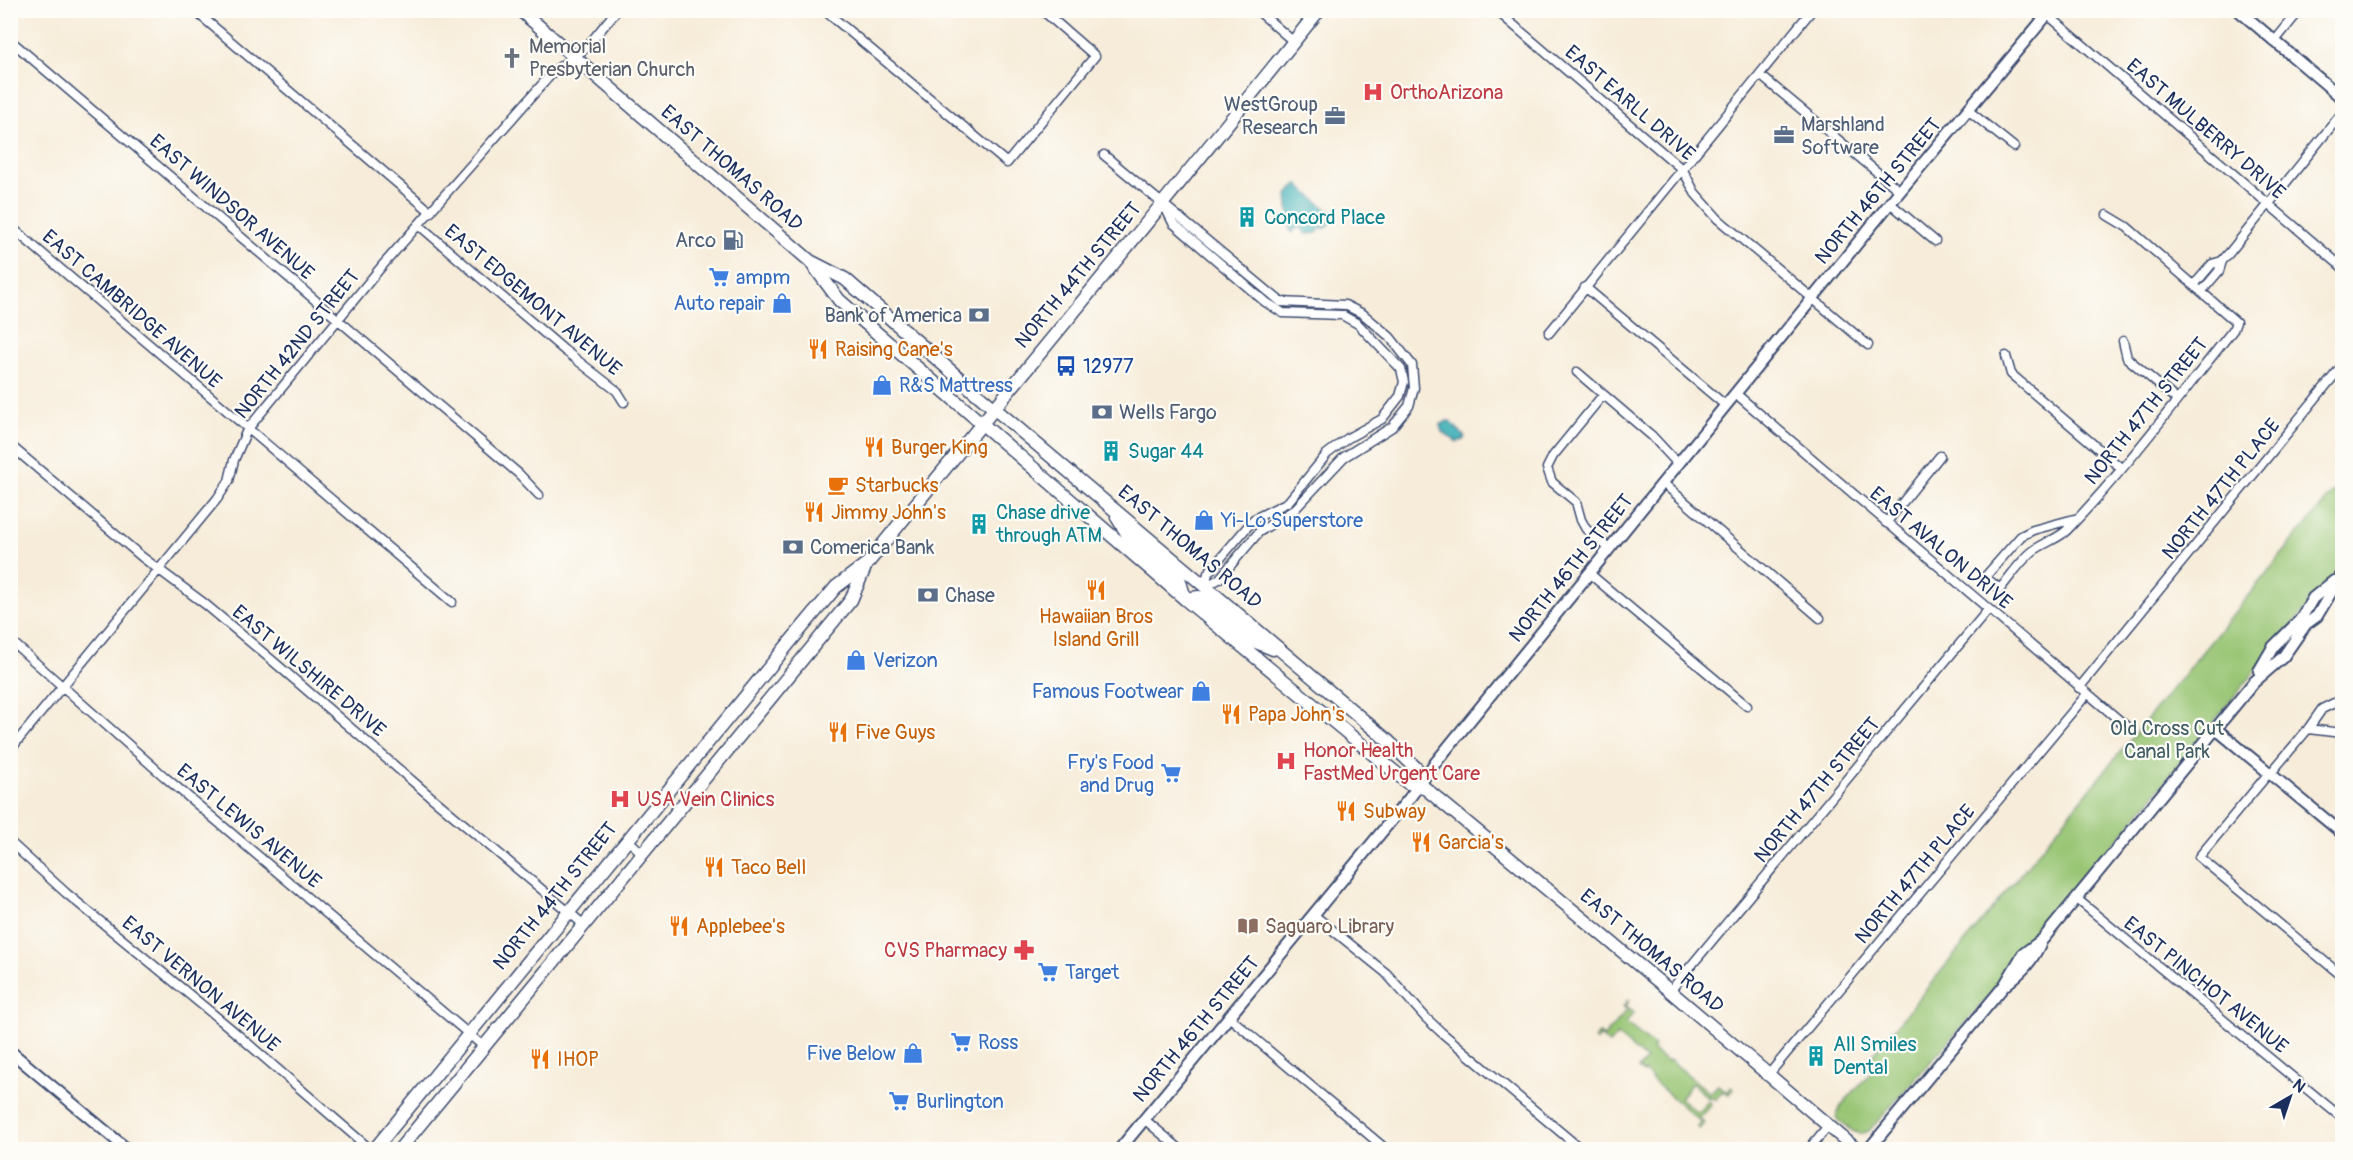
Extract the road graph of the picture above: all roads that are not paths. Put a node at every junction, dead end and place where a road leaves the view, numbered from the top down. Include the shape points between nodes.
1 (194, 10) edge
2 (520, 10) edge
3 (617, 10) edge
4 (824, 10) edge
5 (1042, 10) edge
6 (1257, 10) edge
7 (1319, 10) edge
8 (1496, 10) edge
9 (1812, 10) edge
10 (2238, 10) edge
11 (2300, 10) edge
12 (2050, 13) edge
13 (10, 40) edge
14 (1294, 42) junction
15 (2274, 42) junction
16 (574, 56) junction
17 (1760, 75) junction
18 (2343, 98) edge
19 (1969, 111) junction
20 (2343, 113) edge
21 (2014, 147) dead end
22 (1104, 155) dead end
23 (1683, 170) junction
24 (1900, 191) junction
25 (1890, 203) junction
26 (1162, 204) junction
27 (2268, 205) junction
28 (431, 212) junction
29 (2106, 215) dead end
30 (419, 225) junction
31 (10, 226) edge
32 (1935, 241) dead end
33 (810, 261) junction
34 (2343, 267) edge
35 (1585, 287) junction
36 (2198, 287) junction
37 (1812, 299) junction
38 (337, 319) junction
39 (1549, 333) dead end
40 (2123, 341) dead end
41 (1868, 345) dead end
42 (2006, 356) dead end
43 (2343, 366) edge
44 (1577, 372) dead end
45 (1735, 393) junction
46 (1603, 395) junction
47 (2177, 400) junction
48 (624, 402) dead end
49 (1725, 405) junction
50 (994, 408) junction
51 (982, 423) junction
52 (247, 430) junction
53 (10, 445) edge
54 (1940, 456) dead end
55 (1678, 464) junction
56 (2121, 468) junction
57 (1663, 483) junction
58 (539, 495) dead end
59 (1110, 506) junction
60 (2078, 518) junction
61 (1886, 523) junction
62 (1610, 549) junction
63 (866, 565) junction
64 (160, 570) junction
65 (2343, 573) edge
66 (1590, 574) junction
67 (1205, 587) junction
68 (1185, 599) junction
69 (452, 602) dead end
70 (1988, 610) junction
71 (1820, 618) dead end
72 (10, 640) edge
73 (1285, 654) junction
74 (64, 685) junction
75 (2079, 688) junction
76 (2087, 694) junction
77 (1747, 706) dead end
78 (2343, 706) edge
79 (2126, 726) dead end
80 (2216, 729) junction
81 (2308, 729) junction
82 (2343, 733) edge
83 (10, 750) edge
84 (2270, 773) junction
85 (1420, 784) junction
86 (2343, 833) edge
87 (627, 839) junction
88 (10, 842) edge
89 (642, 853) junction
90 (2077, 899) junction
91 (569, 911) junction
92 (1314, 915) junction
93 (584, 924) junction
94 (2343, 976) edge
95 (1670, 991) junction
96 (1229, 1017) junction
97 (468, 1033) junction
98 (483, 1046) junction
99 (10, 1051) edge
100 (1769, 1074) junction
101 (2342, 1116) edge
102 (1144, 1119) junction
103 (1828, 1126) junction
104 (128, 1149) edge
105 (373, 1149) edge
106 (399, 1149) edge
107 (1119, 1149) edge
108 (1180, 1149) edge
109 (1387, 1149) edge
110 (1582, 1149) edge
111 (1808, 1149) edge
112 (1857, 1149) edge
113 (1868, 1149) edge

1 - 28 street, EAST EDGEMONT AVENUE
2 - 16 main road, EAST THOMAS ROAD
3 - 16 street, NORTH 42ND STREET via 590,44
4 - 5 street via 1007,163 1095,56
6 - 14 street
7 - 14 main road, NORTH 44TH STREET
8 - 23 street, EAST EARLL DRIVE
9 - 17 street
10 - 15 street
11 - 15 street
12 - 19 street, NORTH 46TH STREET
12 - 27 street, EAST MULBERRY DRIVE
13 - 38 street, EAST WINDSOR AVENUE
14 - 26 main road, NORTH 44TH STREET
15 - 18 street
16 - 28 street, NORTH 42ND STREET via 554,71
16 - 33 main road, EAST THOMAS ROAD
17 - 23 street
17 - 24 street
19 - 21 street
19 - 24 street, NORTH 46TH STREET
20 - 27 street
22 - 26 street
23 - 35 street
23 - 37 street, EAST EARLL DRIVE via 1695,193 1718,219
24 - 25 street, NORTH 46TH STREET
25 - 32 street
25 - 37 street, NORTH 46TH STREET
26 - 50 main road, NORTH 44TH STREET
26 - 67 street via 1173,223 1282,313 1342,315 1358,324 1401,369 1404,382 1400,396 1382,419 1327,454 1288,502 1254,519 1208,573
26 - 67 street via 1281,302 1345,305 1363,314 1390,337 1412,365 1414,380 1410,406 1392,427 1344,457 1295,509 1259,532 1218,579
27 - 34 street, EAST MULBERRY DRIVE
27 - 36 street via 2222,261 2212,264
28 - 30 street, NORTH 42ND STREET
29 - 36 street via 2127,227
30 - 38 street, NORTH 42ND STREET
30 - 48 street, EAST EDGEMONT AVENUE via 617,391
31 - 52 street, EAST CAMBRIDGE AVENUE
33 - 50 main road, EAST THOMAS ROAD via 845,279
33 - 51 main road, EAST THOMAS ROAD via 839,300
35 - 39 street
35 - 49 street
36 - 47 street, NORTH 47TH STREET via 2236,322
37 - 41 street, EAST EARLL DRIVE
37 - 45 street, NORTH 46TH STREET
38 - 52 street, NORTH 42ND STREET
38 - 58 street, EAST WINDSOR AVENUE
40 - 47 street via 2127,358
42 - 56 street via 2011,374
43 - 75 street, NORTH 47TH PLACE
44 - 46 street
45 - 49 street, NORTH 46TH STREET
45 - 61 street, EAST AVALON DRIVE
46 - 55 street via 1652,436
46 - 62 street via 1547,468 1552,482 1575,502 1586,529
47 - 56 street, NORTH 47TH STREET
49 - 55 street, NORTH 46TH STREET
50 - 51 main road, NORTH 44TH STREET
50 - 59 main road, EAST THOMAS ROAD
51 - 63 main road, NORTH 44TH STREET
51 - 68 main road, EAST THOMAS ROAD
52 - 64 street, NORTH 42ND STREET via 229,481
52 - 69 street, EAST CAMBRIDGE AVENUE
53 - 64 street, EAST WILSHIRE DRIVE
54 - 61 street
55 - 57 street, NORTH 46TH STREET
56 - 60 street, NORTH 47TH STREET
57 - 62 street, NORTH 46TH STREET
57 - 71 street
59 - 67 main road, EAST THOMAS ROAD
59 - 68 main road via 1128,535 1179,578
60 - 60 street, NORTH 47TH STREET via 2021,536 1985,577 2000,589 2032,552 2065,532
61 - 70 street, EAST AVALON DRIVE
62 - 66 street, NORTH 46TH STREET
63 - 87 main road, NORTH 44TH STREET via 836,587
63 - 89 main road, NORTH 44TH STREET via 851,600
64 - 74 street, NORTH 42ND STREET
64 - 91 street, EAST WILSHIRE DRIVE
65 - 80 street via 2313,598
66 - 77 street
66 - 85 street, NORTH 46TH STREET
67 - 73 main road, EAST THOMAS ROAD
68 - 73 main road via 1199,597 1256,642
68 - 85 main road, EAST THOMAS ROAD via 1408,783
70 - 75 street, EAST AVALON DRIVE
70 - 95 street, NORTH 47TH STREET
72 - 74 street, EAST LEWIS AVENUE
73 - 85 main road, EAST THOMAS ROAD via 1387,740 1417,769
74 - 83 street, NORTH 42ND STREET
74 - 97 street, EAST LEWIS AVENUE via 166,778
75 - 76 street, EAST AVALON DRIVE
76 - 79 street, EAST AVALON DRIVE
76 - 100 street, NORTH 47TH PLACE
78 - 81 street via 2329,704
80 - 84 street
80 - 90 street
81 - 82 street
81 - 84 street
84 - 86 street
84 - 94 street via 2199,857
85 - 92 street, NORTH 46TH STREET
85 - 95 main road, EAST THOMAS ROAD
87 - 89 street
87 - 91 main road, NORTH 44TH STREET
88 - 105 street, EAST VERNON AVENUE
89 - 93 main road, NORTH 44TH STREET
90 - 101 street, EAST PINCHOT AVENUE
90 - 113 street via 2043,939 2023,954 2004,986
91 - 93 street, EAST WILSHIRE DRIVE
91 - 97 main road, NORTH 44TH STREET
92 - 96 street, NORTH 46TH STREET
92 - 110 street via 1386,973 1441,1032
93 - 98 main road, NORTH 44TH STREET
95 - 100 main road, EAST THOMAS ROAD
96 - 102 street, NORTH 46TH STREET
96 - 109 street
97 - 98 street, EAST LEWIS AVENUE
97 - 105 main road, NORTH 44TH STREET
98 - 106 main road, NORTH 44TH STREET
99 - 104 street
100 - 103 main road, EAST THOMAS ROAD
102 - 107 street, NORTH 46TH STREET
102 - 108 street
103 - 111 street
103 - 112 main road, EAST THOMAS ROAD

